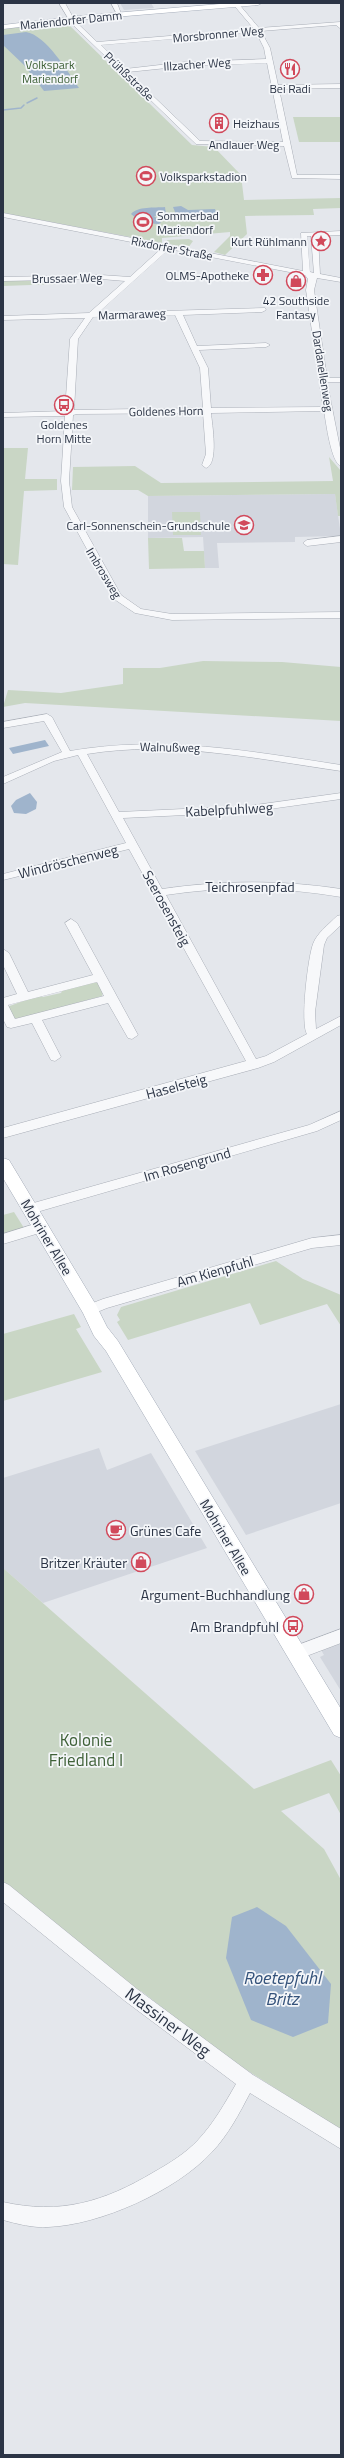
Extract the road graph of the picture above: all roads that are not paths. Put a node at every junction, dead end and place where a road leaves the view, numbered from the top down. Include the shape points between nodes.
1 (62, 3) edge
2 (114, 3) edge
3 (258, 3) edge
4 (234, 4) edge
5 (120, 14) junction
6 (70, 18) junction
7 (340, 25) edge
8 (3, 26) edge
9 (257, 30) junction
10 (97, 44) junction
11 (270, 61) junction
12 (124, 71) junction
13 (341, 86) edge
14 (275, 87) junction
15 (200, 144) joint
16 (287, 144) junction
17 (341, 177) edge
18 (3, 215) edge
19 (3, 220) edge
20 (314, 233) junction
21 (341, 233) edge
22 (165, 248) junction
23 (312, 276) junction
24 (3, 279) edge
25 (131, 279) junction
26 (341, 280) edge
27 (341, 284) edge
28 (262, 310) dead end
29 (178, 313) junction
30 (91, 315) junction
31 (3, 318) edge
32 (266, 346) dead end
33 (194, 348) junction
34 (324, 380) junction
35 (341, 380) edge
36 (329, 409) junction
37 (207, 410) junction
38 (68, 413) junction
39 (3, 415) edge
40 (341, 463) edge
41 (206, 465) dead end
42 (341, 539) edge
43 (307, 543) dead end
44 (341, 615) edge
45 (3, 725) edge
46 (65, 750) dead end
47 (81, 752) junction
48 (341, 768) edge
49 (3, 781) edge
50 (341, 796) edge
51 (116, 815) junction
52 (132, 845) junction
53 (3, 877) edge
54 (159, 893) junction
55 (341, 893) edge
56 (341, 919) edge
57 (71, 923) dead end
58 (3, 953) edge
59 (197, 976) dead end
60 (100, 977) junction
61 (24, 996) junction
62 (111, 998) junction
63 (3, 1007) edge
64 (35, 1018) junction
65 (341, 1020) edge
66 (231, 1033) dead end
67 (132, 1035) dead end
68 (314, 1035) junction
69 (55, 1057) dead end
70 (254, 1065) junction
71 (341, 1115) edge
72 (3, 1133) edge
73 (3, 1164) edge
74 (30, 1209) junction
75 (41, 1227) junction
76 (3, 1239) edge
77 (341, 1240) edge
78 (90, 1310) junction
79 (341, 1636) edge
80 (296, 1653) junction
81 (341, 1728) edge
82 (3, 1891) edge
83 (247, 2081) junction
84 (341, 2140) edge
85 (3, 2211) edge

1 - 6 street, Prühßstraße
2 - 5 street
3 - 4 main road, Mariendorfer Damm
4 - 5 main road, Mariendorfer Damm
4 - 9 street
5 - 6 main road, Mariendorfer Damm
6 - 8 main road, Mariendorfer Damm
6 - 10 street, Prühßstraße
7 - 9 street, Morsbronner Weg
9 - 10 street, Morsbronner Weg
9 - 11 street via 266,45
10 - 12 street, Prühßstraße
11 - 12 street, Illzacher Weg via 195,64
11 - 14 street
12 - 15 street, Prühßstraße
13 - 14 street
14 - 16 street
15 - 16 street, Andlauer Weg
16 - 17 street via 294,177
18 - 22 street, Rixdorfer Straße
19 - 22 street, Rixdorfer Straße
20 - 21 street
20 - 23 street
20 - 23 street via 302,235
22 - 23 street, Rixdorfer Straße
22 - 25 street, Imbrosweg
23 - 26 street, Rixdorfer Straße
23 - 27 street, Rixdorfer Straße
23 - 34 street, Dardanellenweg via 310,290
24 - 25 street, Brussaer Weg
25 - 30 street, Imbrosweg
28 - 29 street, Marmaraweg
29 - 30 street, Marmaraweg
29 - 33 street
30 - 31 street, Marmaraweg
30 - 38 street, Imbrosweg via 74,339
32 - 33 street
33 - 37 street via 204,368
34 - 35 street
34 - 36 street, Dardanellenweg
36 - 37 street, Goldenes Horn
36 - 40 street, Dardanellenweg via 336,453
37 - 38 street, Goldenes Horn
37 - 41 street via 210,454
38 - 39 street, Goldenes Horn
38 - 44 street, Imbrosweg via 64,488 68,507 113,591 122,602 138,611 172,617
42 - 43 street
45 - 46 street via 46,717
47 - 48 street, Walnußweg via 134,746 183,746 228,750
47 - 49 street, Walnußweg via 44,761
47 - 51 street, Seerosensteig
50 - 51 street, Kabelpfuhlweg via 264,808
51 - 52 street, Seerosensteig
52 - 53 street, Windröschenweg
52 - 54 street, Seerosensteig
54 - 55 street, Teichrosenpfad via 204,886 254,883 296,885
54 - 70 street, Seerosensteig
56 - 68 street via 326,932 318,945 310,1012 310,1030
57 - 60 street
58 - 61 street
59 - 66 street
60 - 61 street
60 - 62 street
61 - 63 street
62 - 64 street
62 - 67 street
63 - 64 street via 11,1024
64 - 69 street
65 - 68 street, Haselsteig
68 - 70 street, Haselsteig via 291,1050
70 - 72 street, Haselsteig
71 - 74 street, Im Rosengrund via 312,1128
73 - 74 main road, Mohriner Allee
74 - 75 main road, Mohriner Allee
75 - 76 street
75 - 78 main road, Mohriner Allee
77 - 78 street, Am Kienpfuhl via 312,1242
78 - 80 main road, Mohriner Allee via 100,1331 112,1346
79 - 80 street
80 - 81 main road, Mohriner Allee
82 - 83 street, Massiner Weg via 131,1995
83 - 84 street, Massiner Weg
83 - 85 street via 215,2134 199,2152 156,2182 132,2195 102,2208 73,2216 39,2218

